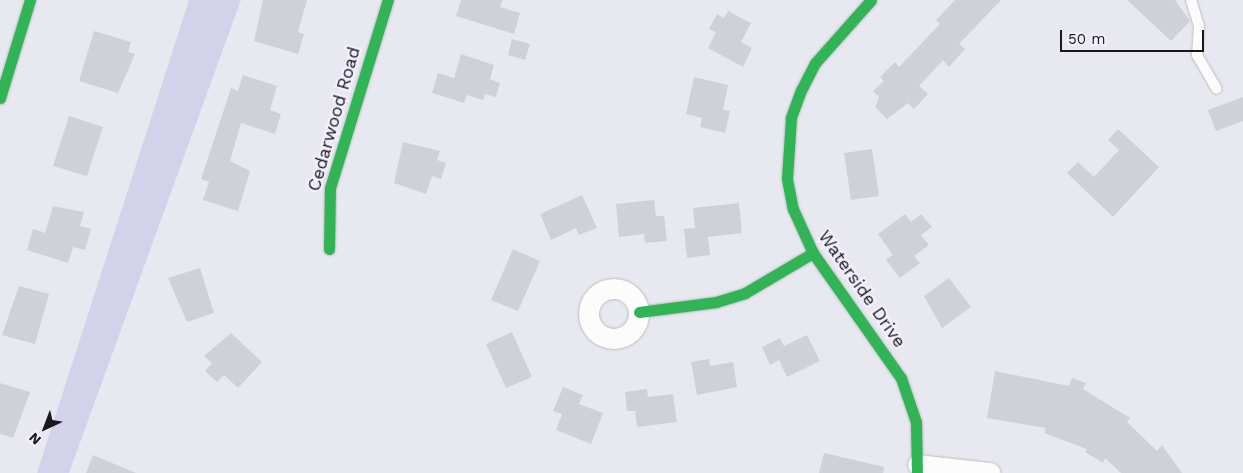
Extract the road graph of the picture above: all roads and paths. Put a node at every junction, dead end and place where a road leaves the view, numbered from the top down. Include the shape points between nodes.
1 (30, 0) edge
2 (388, 0) edge
3 (871, 0) edge
4 (1191, 0) edge
5 (1217, 89) dead end
6 (0, 98) edge
7 (329, 249) dead end
8 (813, 253) junction
9 (639, 312) dead end
10 (918, 469) edge
11 (991, 473) edge

1 - 6 street
2 - 7 street, Cedarwood Road via 330,188 326,219
3 - 8 street, Waterside Drive via 816,63 791,118 787,179 793,209
4 - 5 lane via 1200,27 1197,55
8 - 9 street via 745,293 716,302
8 - 10 street, Waterside Drive via 901,378 916,422
10 - 11 street

